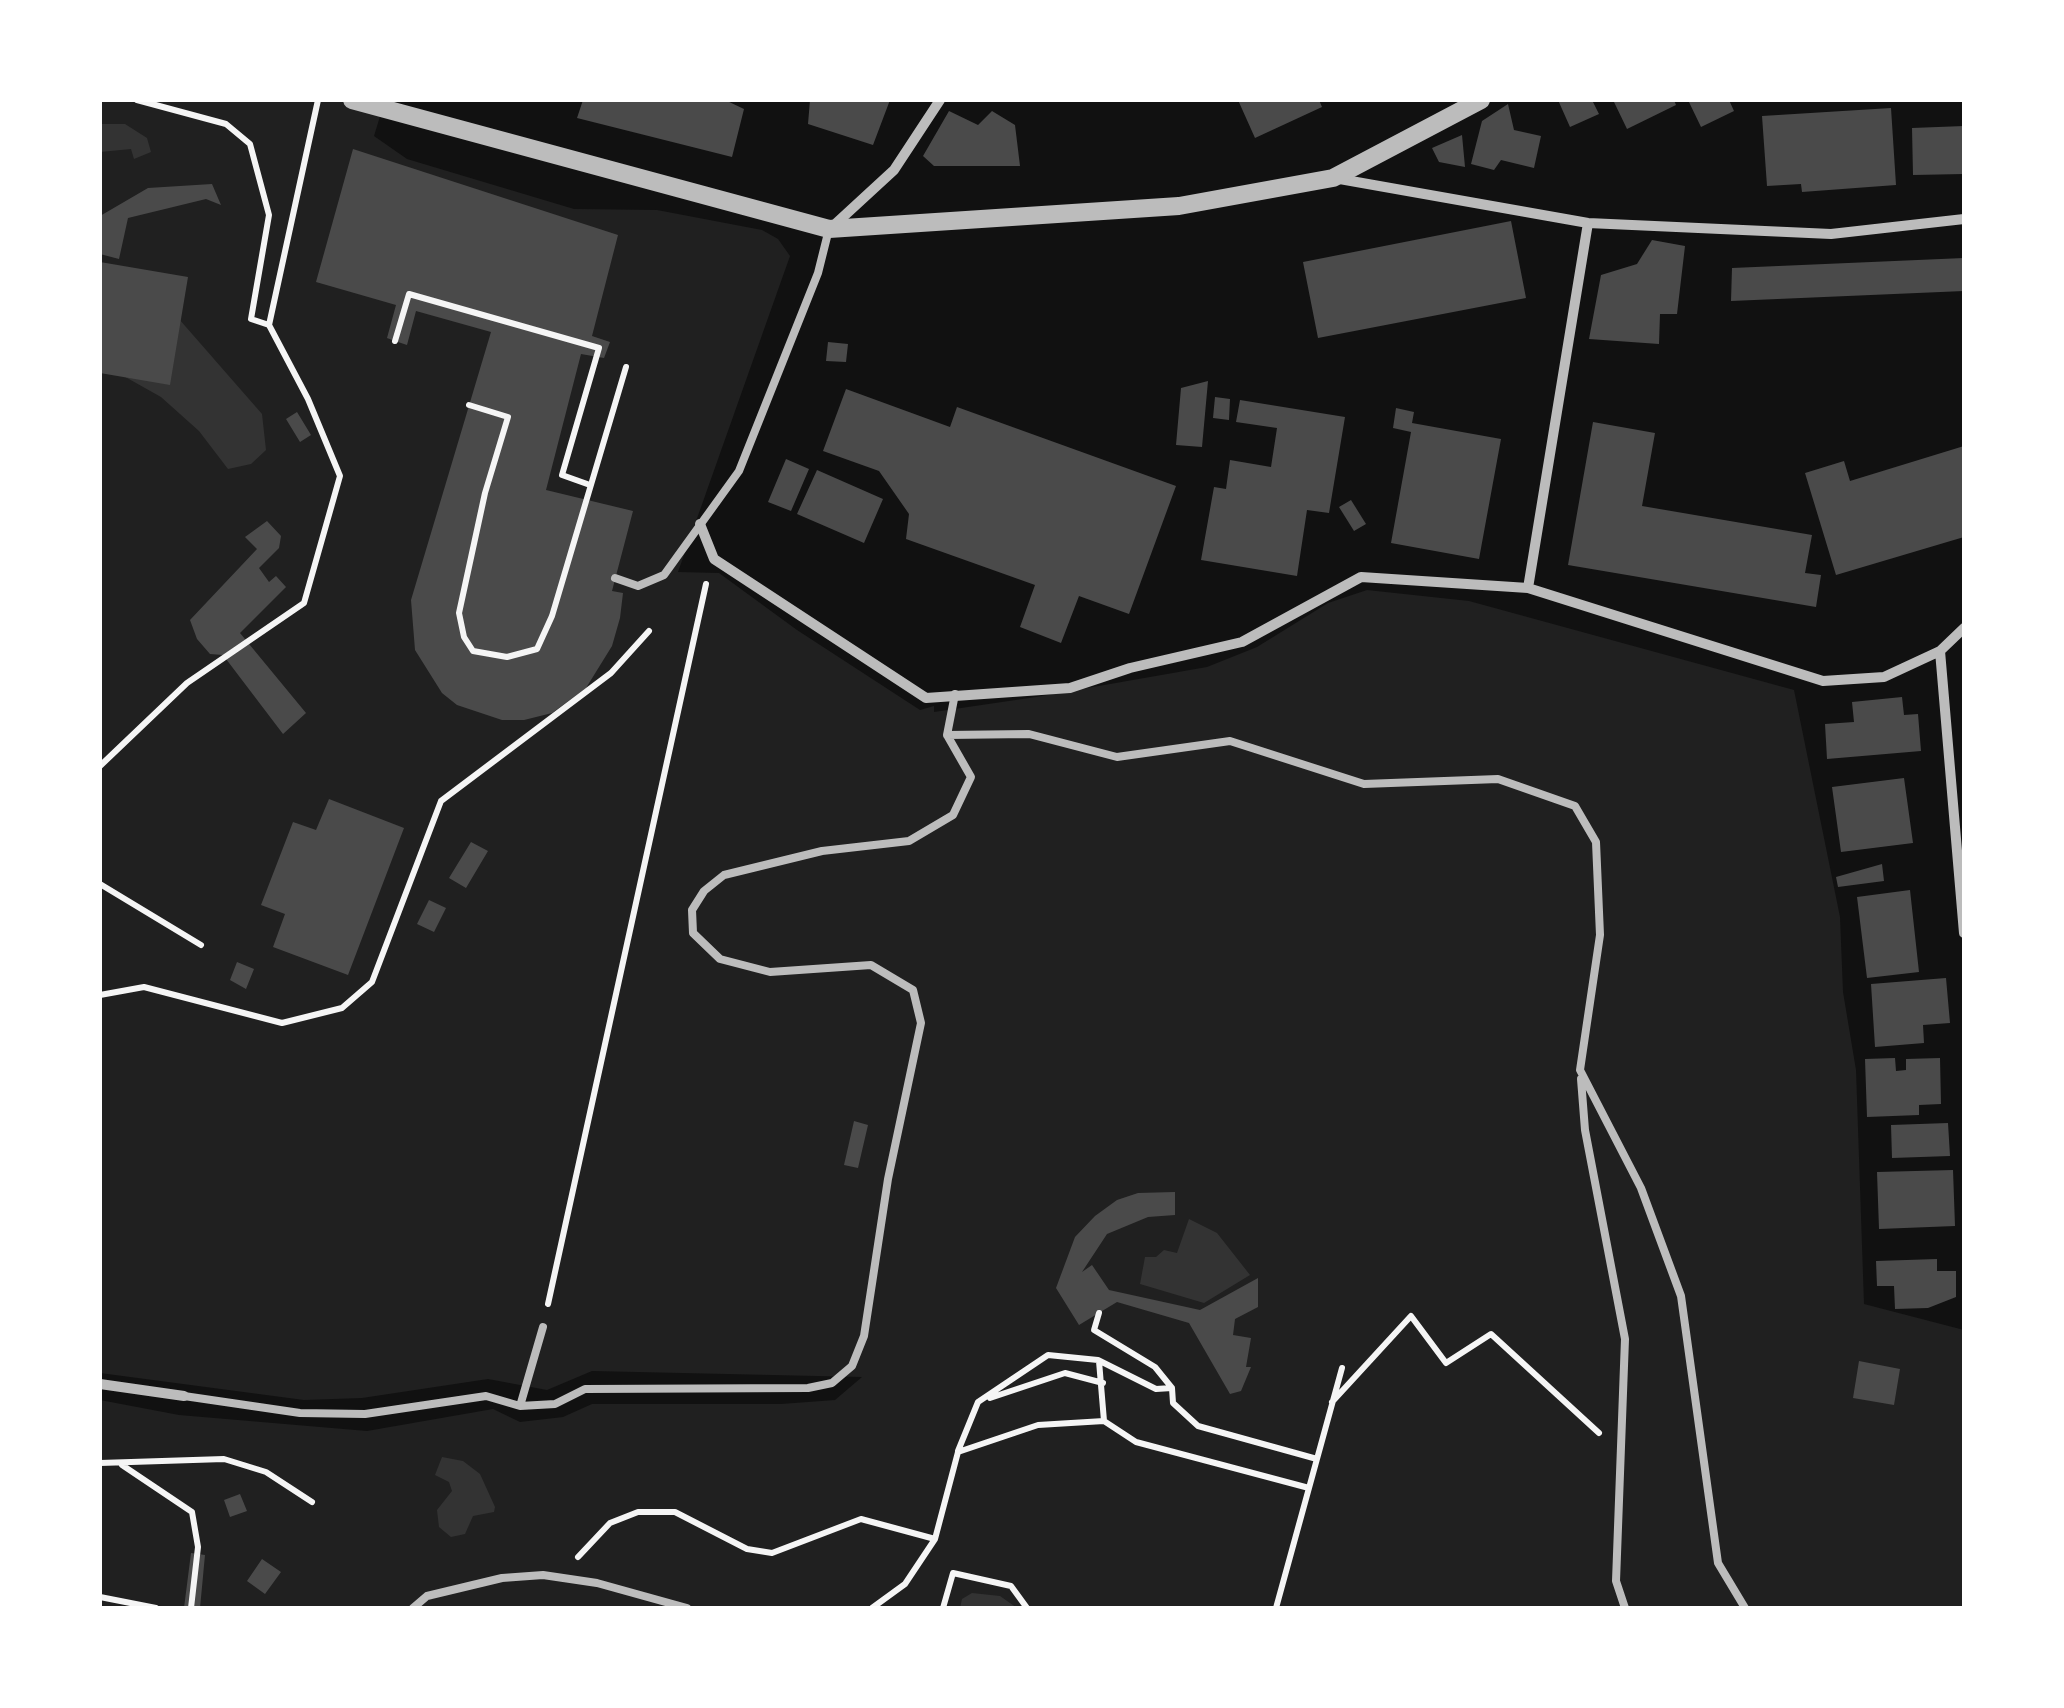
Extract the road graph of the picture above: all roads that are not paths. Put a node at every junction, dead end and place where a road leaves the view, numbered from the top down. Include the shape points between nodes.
1 (352, 100) edge
2 (940, 100) edge
3 (1480, 100) edge
4 (1334, 178) junction
5 (1964, 220) edge
6 (1588, 223) junction
7 (830, 229) junction
8 (700, 524) junction
9 (616, 578) dead end
10 (1528, 588) junction
11 (1964, 628) edge
12 (1940, 651) junction
13 (955, 694) junction
14 (946, 734) junction
15 (1964, 934) edge
16 (1580, 1070) junction
17 (543, 1326) road end
18 (100, 1384) edge
19 (184, 1396) joint
20 (520, 1406) junction
21 (413, 1608) edge
22 (687, 1608) edge
23 (1625, 1608) edge
24 (1745, 1608) edge

1 - 7 street
2 - 7 street via 894,170
3 - 4 street
4 - 6 street
4 - 7 street via 1179,206
5 - 6 street via 1832,234
6 - 10 street
7 - 8 lane via 739,472
8 - 9 lane via 664,575 638,586
8 - 13 street via 714,559 926,698
10 - 12 street via 1823,681 1884,678
10 - 13 street via 1361,578 1242,642 1070,688
11 - 12 street
12 - 15 street
13 - 14 lane
14 - 16 lane via 1029,734 1116,757 1230,741 1364,784 1498,780 1575,806 1596,842 1600,935
14 - 20 lane via 971,777 953,815 910,841 822,850 724,875 692,910 693,933 720,959 770,972 871,965 913,990 921,1023 864,1336 852,1366 832,1383 808,1388 585,1389 555,1404
16 - 23 lane via 1584,1130 1625,1339 1616,1582
16 - 24 lane via 1641,1188 1680,1296 1718,1563
17 - 20 lane
18 - 19 street
19 - 20 lane via 316,1413 364,1414 486,1396
21 - 22 lane via 427,1596 543,1574

